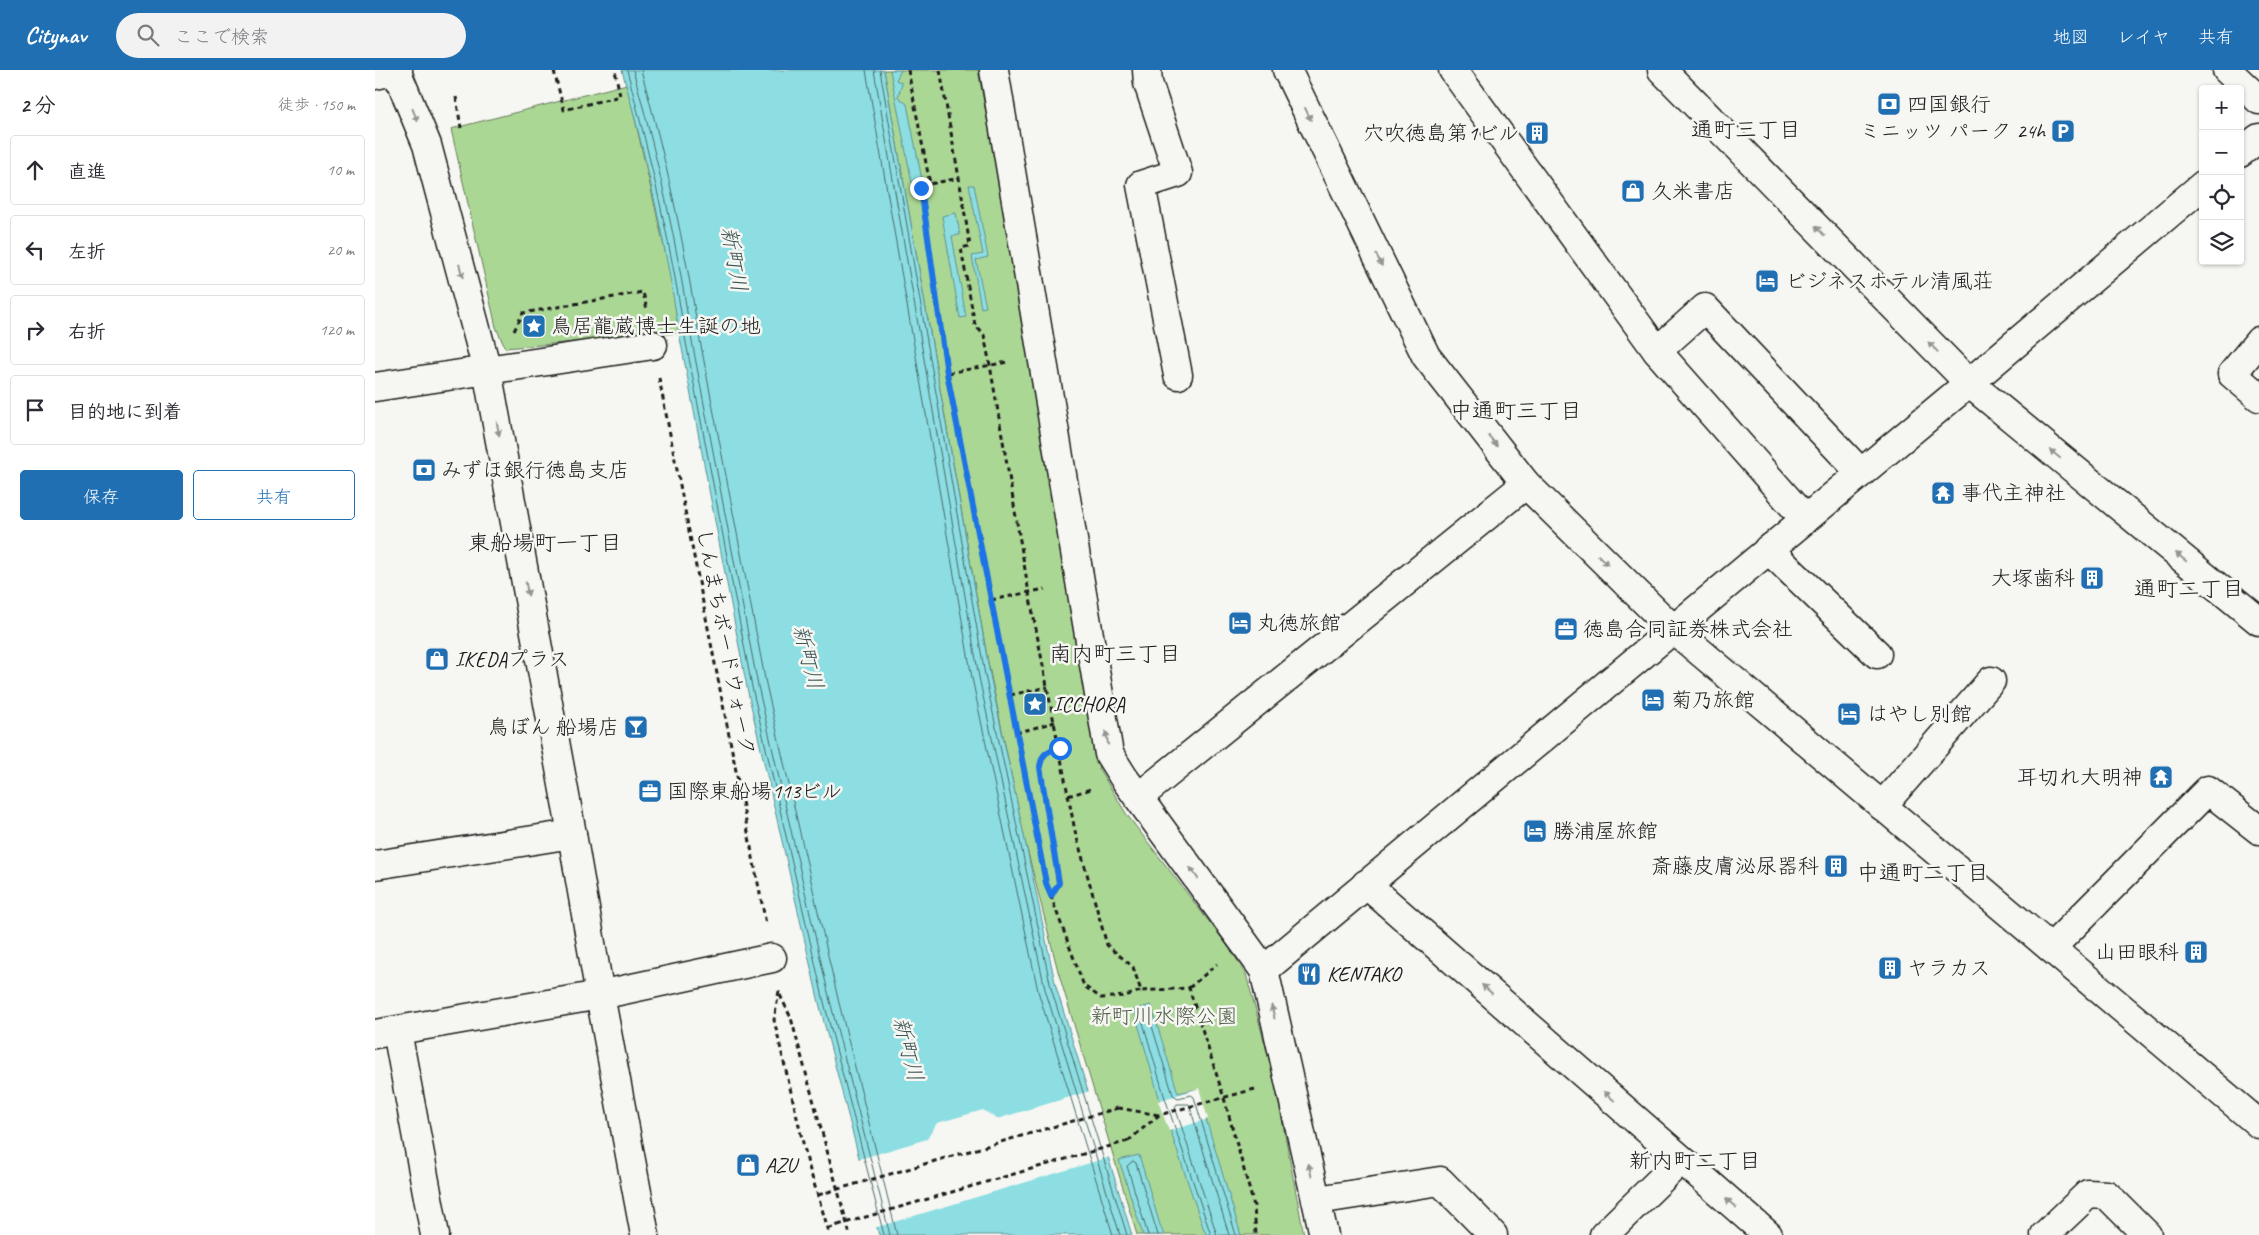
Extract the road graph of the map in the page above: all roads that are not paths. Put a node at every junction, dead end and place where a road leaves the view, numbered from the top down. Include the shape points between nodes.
1 (397, 70) edge
2 (994, 70) edge
3 (1147, 70) edge
4 (1287, 70) edge
5 (1453, 70) edge
6 (1662, 70) edge
7 (2227, 70) edge
8 (375, 75) edge
9 (2259, 100) edge
10 (2259, 138) edge
11 (2244, 151) edge
12 (2199, 188) edge
13 (2259, 341) edge
14 (653, 345) road end
15 (1657, 351) junction
16 (487, 370) junction
17 (1178, 375) dead end
18 (1969, 383) junction
19 (375, 387) edge
20 (2259, 397) edge
21 (1861, 473) junction
22 (1526, 484) junction
23 (1805, 519) junction
24 (1768, 549) junction
25 (2259, 621) edge
26 (1673, 629) junction
27 (1877, 654) dead end
28 (1991, 681) dead end
29 (1139, 796) junction
30 (1882, 806) junction
31 (2259, 830) edge
32 (572, 834) junction
33 (375, 865) edge
34 (1366, 884) junction
35 (2051, 948) junction
36 (772, 958) road end
37 (1264, 970) junction
38 (599, 995) junction
39 (386, 1033) edge
40 (2259, 1124) edge
41 (1681, 1160) junction
42 (1317, 1200) junction
43 (435, 1235) edge
44 (645, 1235) edge
45 (1324, 1235) edge
46 (1493, 1235) edge
47 (1604, 1235) edge
48 (1768, 1235) edge
49 (2045, 1235) edge
50 (2147, 1235) edge

1 - 8 main road
1 -> 16 main road via 427,145
29 -> 2 main road via 1109,754
3 - 17 main road via 1148,83 1178,173 1141,185
4 -> 22 main road via 1426,356
5 - 15 main road
18 -> 6 main road
7 - 9 main road
10 - 11 main road
12 - 18 main road
13 - 20 main road via 2231,374
14 - 16 main road
15 - 21 main road via 1705,308
15 - 23 main road
16 - 19 main road
16 -> 32 main road
18 - 21 main road
25 -> 18 main road
21 - 23 main road
22 -> 26 main road
22 - 29 main road
23 - 24 main road
24 - 26 main road
24 - 27 main road
26 - 30 main road
26 - 34 main road
28 - 30 main road
37 -> 29 main road
30 - 35 main road
31 - 35 main road via 2207,790
32 - 33 main road
32 - 38 main road
34 - 37 main road
41 -> 34 main road
35 - 40 main road
36 - 38 main road
42 -> 37 main road
38 - 39 main road
38 - 44 main road
39 - 43 main road
41 - 47 main road
48 -> 41 main road
42 - 45 main road
42 - 46 main road via 1440,1181
49 - 50 main road via 2088,1194 2107,1195

